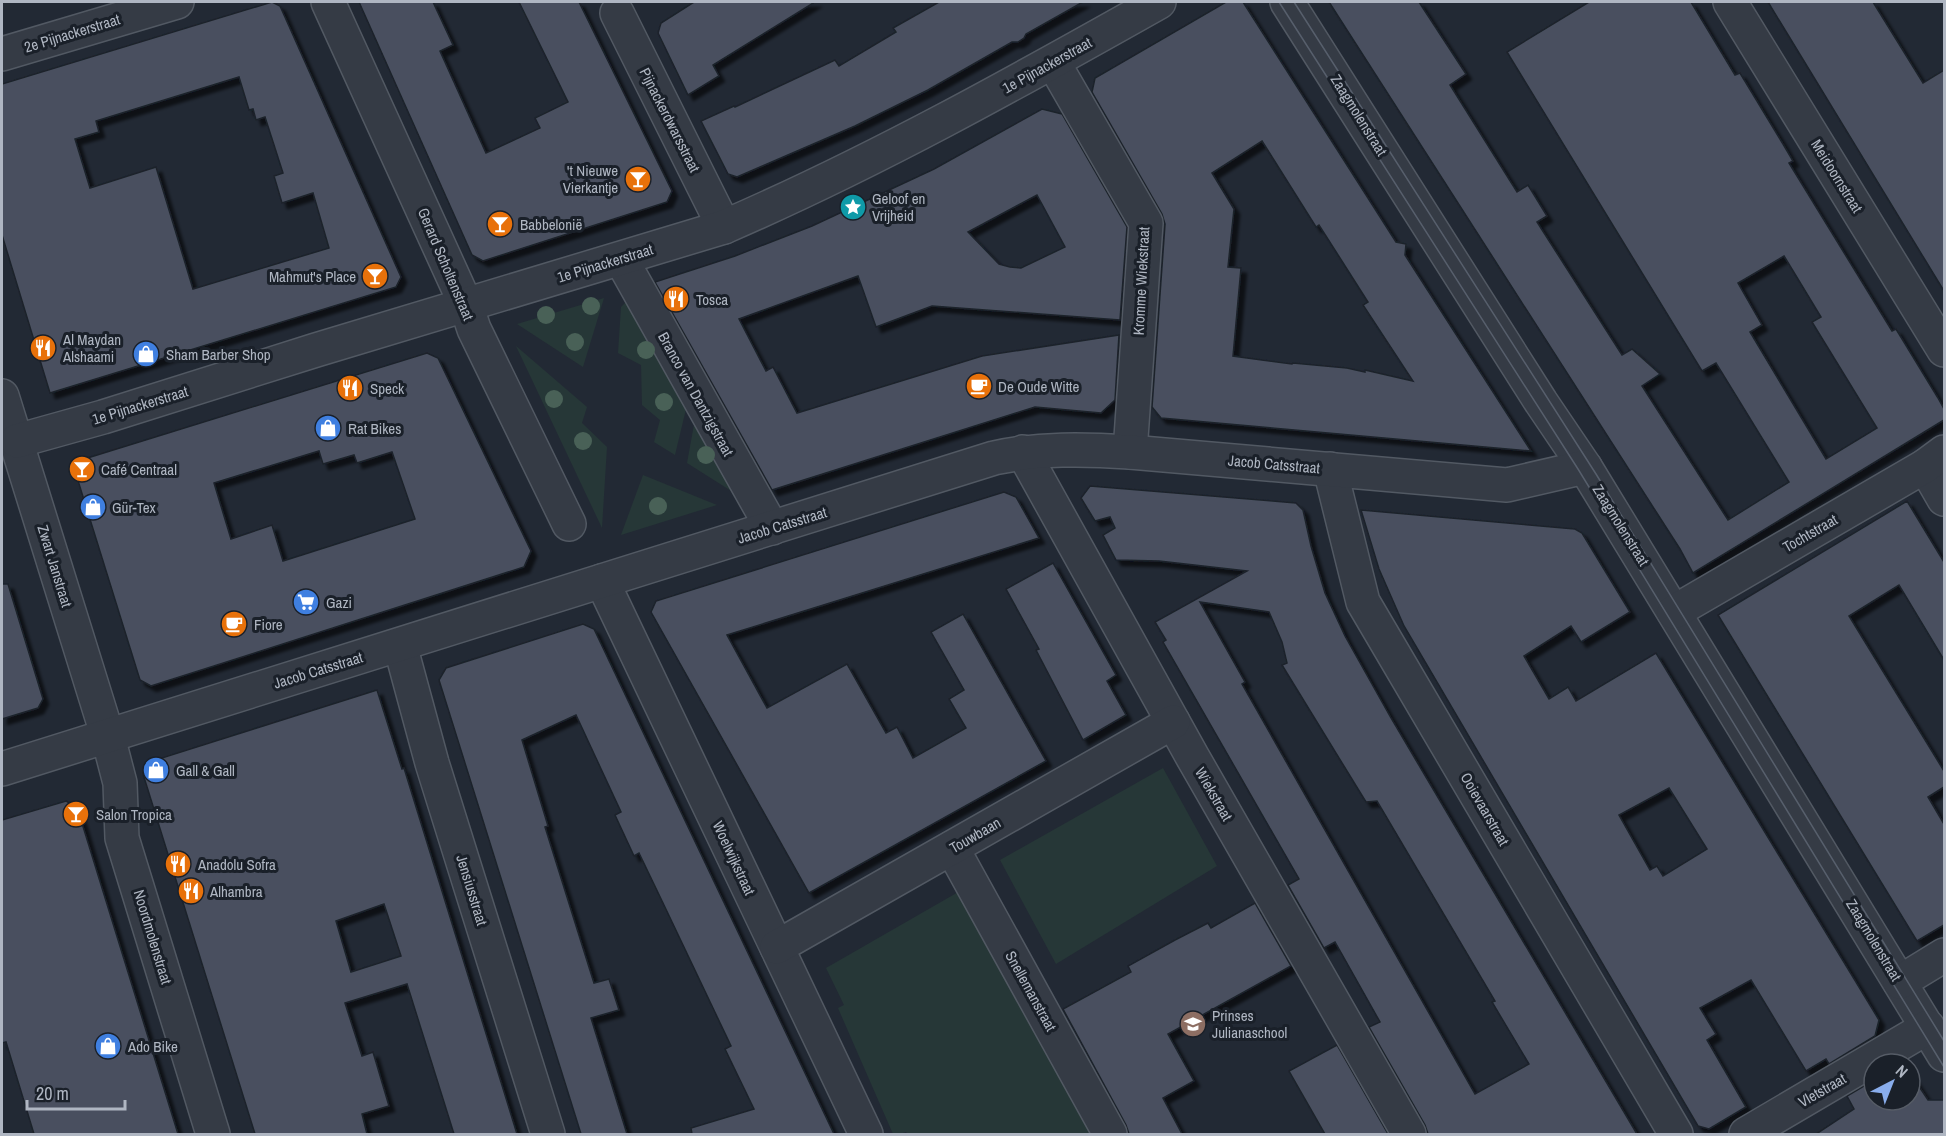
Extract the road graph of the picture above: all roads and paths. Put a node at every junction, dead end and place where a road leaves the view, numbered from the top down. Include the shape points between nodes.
1 (177, 2) edge
2 (328, 2) edge
3 (1159, 2) edge
4 (1287, 2) edge
5 (1730, 2) edge
6 (621, 5) edge
7 (2, 54) edge
8 (1053, 62) junction
9 (724, 227) junction
10 (621, 259) junction
11 (466, 305) junction
12 (1944, 350) edge
13 (2, 396) edge
14 (17, 441) junction
15 (1023, 452) junction
16 (1130, 452) junction
17 (1935, 459) edge
18 (1585, 468) junction
19 (1330, 469) junction
20 (1944, 499) edge
21 (569, 525) dead end
22 (772, 528) junction
23 (602, 581) junction
24 (1674, 612) junction
25 (400, 645) junction
26 (1173, 722) junction
27 (108, 737) junction
28 (2, 769) edge
29 (952, 848) junction
30 (777, 947) junction
31 (1944, 955) edge
32 (1900, 982) junction
33 (1928, 1028) junction
34 (1944, 1055) edge
35 (213, 1134) edge
36 (548, 1134) edge
37 (866, 1134) edge
38 (1110, 1134) edge
39 (1409, 1134) edge
40 (1676, 1134) edge
41 (1746, 1134) edge

1 - 7 street, 2e Pijnackerstraat
2 - 11 street, Gerard Scholtenstraat
3 - 8 street, 1e Pijnackerstraat
4 - 18 street, Zaagmolenstraat
5 - 12 street, Meidoornstraat
6 - 9 street, Pijnackerdwarsstraat
8 - 9 street, 1e Pijnackerstraat via 778,204
8 - 16 street, Kromme Wiekstraat via 1146,223
9 - 10 street, 1e Pijnackerstraat
10 - 11 street, 1e Pijnackerstraat
10 - 22 street, Branco van Dantzigstraat
11 - 14 street, 1e Pijnackerstraat
11 - 21 street, Gerard Scholtenstraat
13 - 14 street, Zwart Janstraat
14 - 27 street, Zwart Janstraat
15 - 16 street, Jacob Catsstraat
15 - 22 street, Jacob Catsstraat
15 - 26 street, Wiekstraat
16 - 19 street, Jacob Catsstraat
17 - 20 street
17 - 24 street, Tochtstraat
18 - 19 street, Jacob Catsstraat via 1507,485
18 - 24 street, Zaagmolenstraat
19 - 40 street, Ooievaarstraat via 1363,602
22 - 23 street, Jacob Catsstraat
23 - 25 street, Jacob Catsstraat
23 - 30 street, Woelwijkstraat
24 - 32 street, Zaagmolenstraat
25 - 27 street, Jacob Catsstraat
25 - 36 street, Jensiusstraat via 432,763
26 - 29 street, Touwbaan
26 - 39 street, Wiekstraat
27 - 28 street, Jacob Catsstraat
27 - 35 street, Noordmolenstraat via 120,783 122,837
29 - 30 street, Touwbaan
29 - 38 street, Snellemanstraat
30 - 37 street, Woelwijkstraat
31 - 32 street
32 - 33 street, Zaagmolenstraat
33 - 34 street, Zaagmolenstraat
33 - 41 street, Vletstraat

